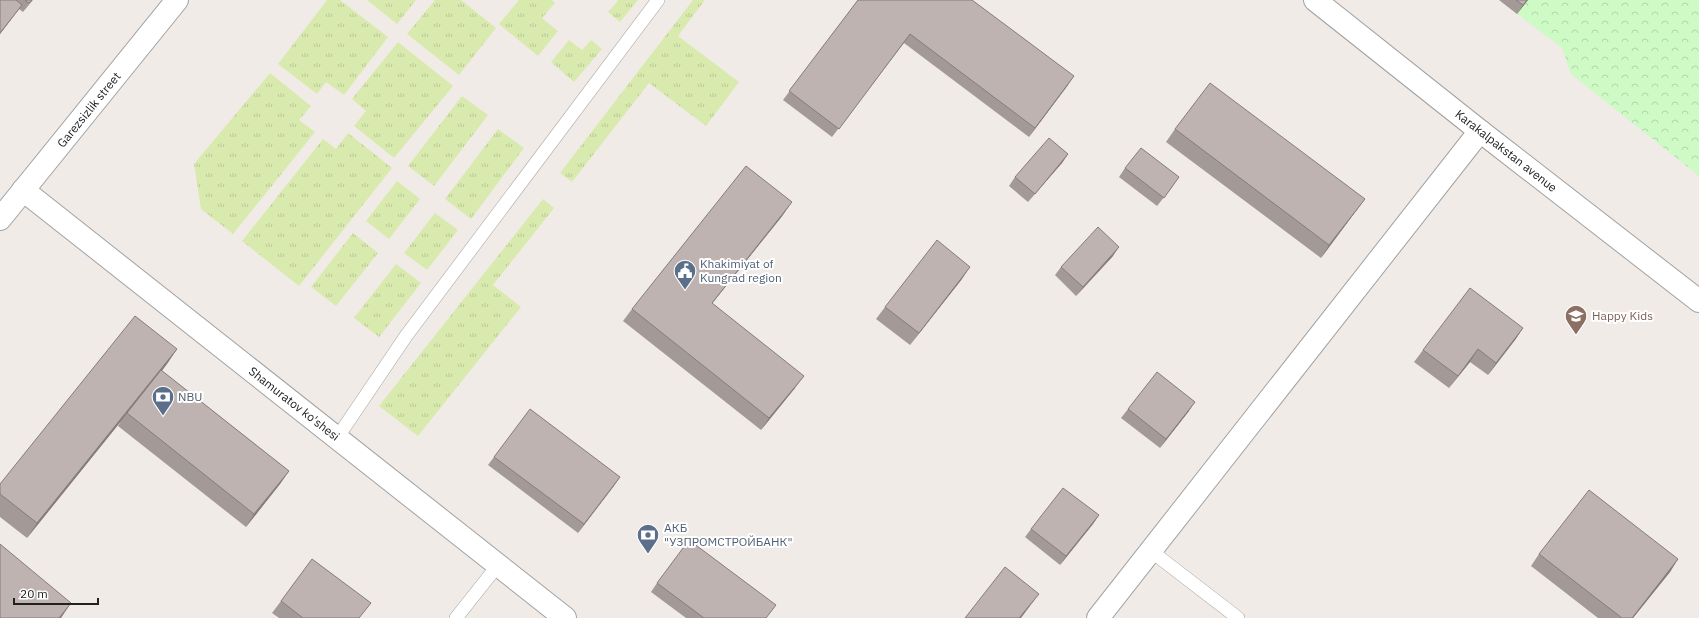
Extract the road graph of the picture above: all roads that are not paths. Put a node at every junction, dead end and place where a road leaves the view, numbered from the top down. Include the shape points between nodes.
1 (177, 0) edge
2 (658, 0) edge
3 (1315, 0) edge
4 (1480, 131) junction
5 (23, 190) junction
6 (0, 219) edge
7 (1699, 301) edge
8 (337, 438) junction
9 (1151, 552) junction
10 (498, 565) junction
11 (456, 618) edge
12 (565, 618) edge
13 (1098, 618) edge
14 (1238, 618) edge

1 - 5 street, Garezsizlik street
2 - 8 lane via 406,336
3 - 4 street, Karakalpakstan avenue
4 - 7 street, Karakalpakstan avenue
4 - 9 street
5 - 6 street, Garezsizlik street
5 - 8 street, Shamuratov ko'shesi
8 - 10 street, Shamuratov ko'shesi
9 - 13 street
9 - 14 lane
10 - 11 lane
10 - 12 street, Shamuratov ko'shesi

